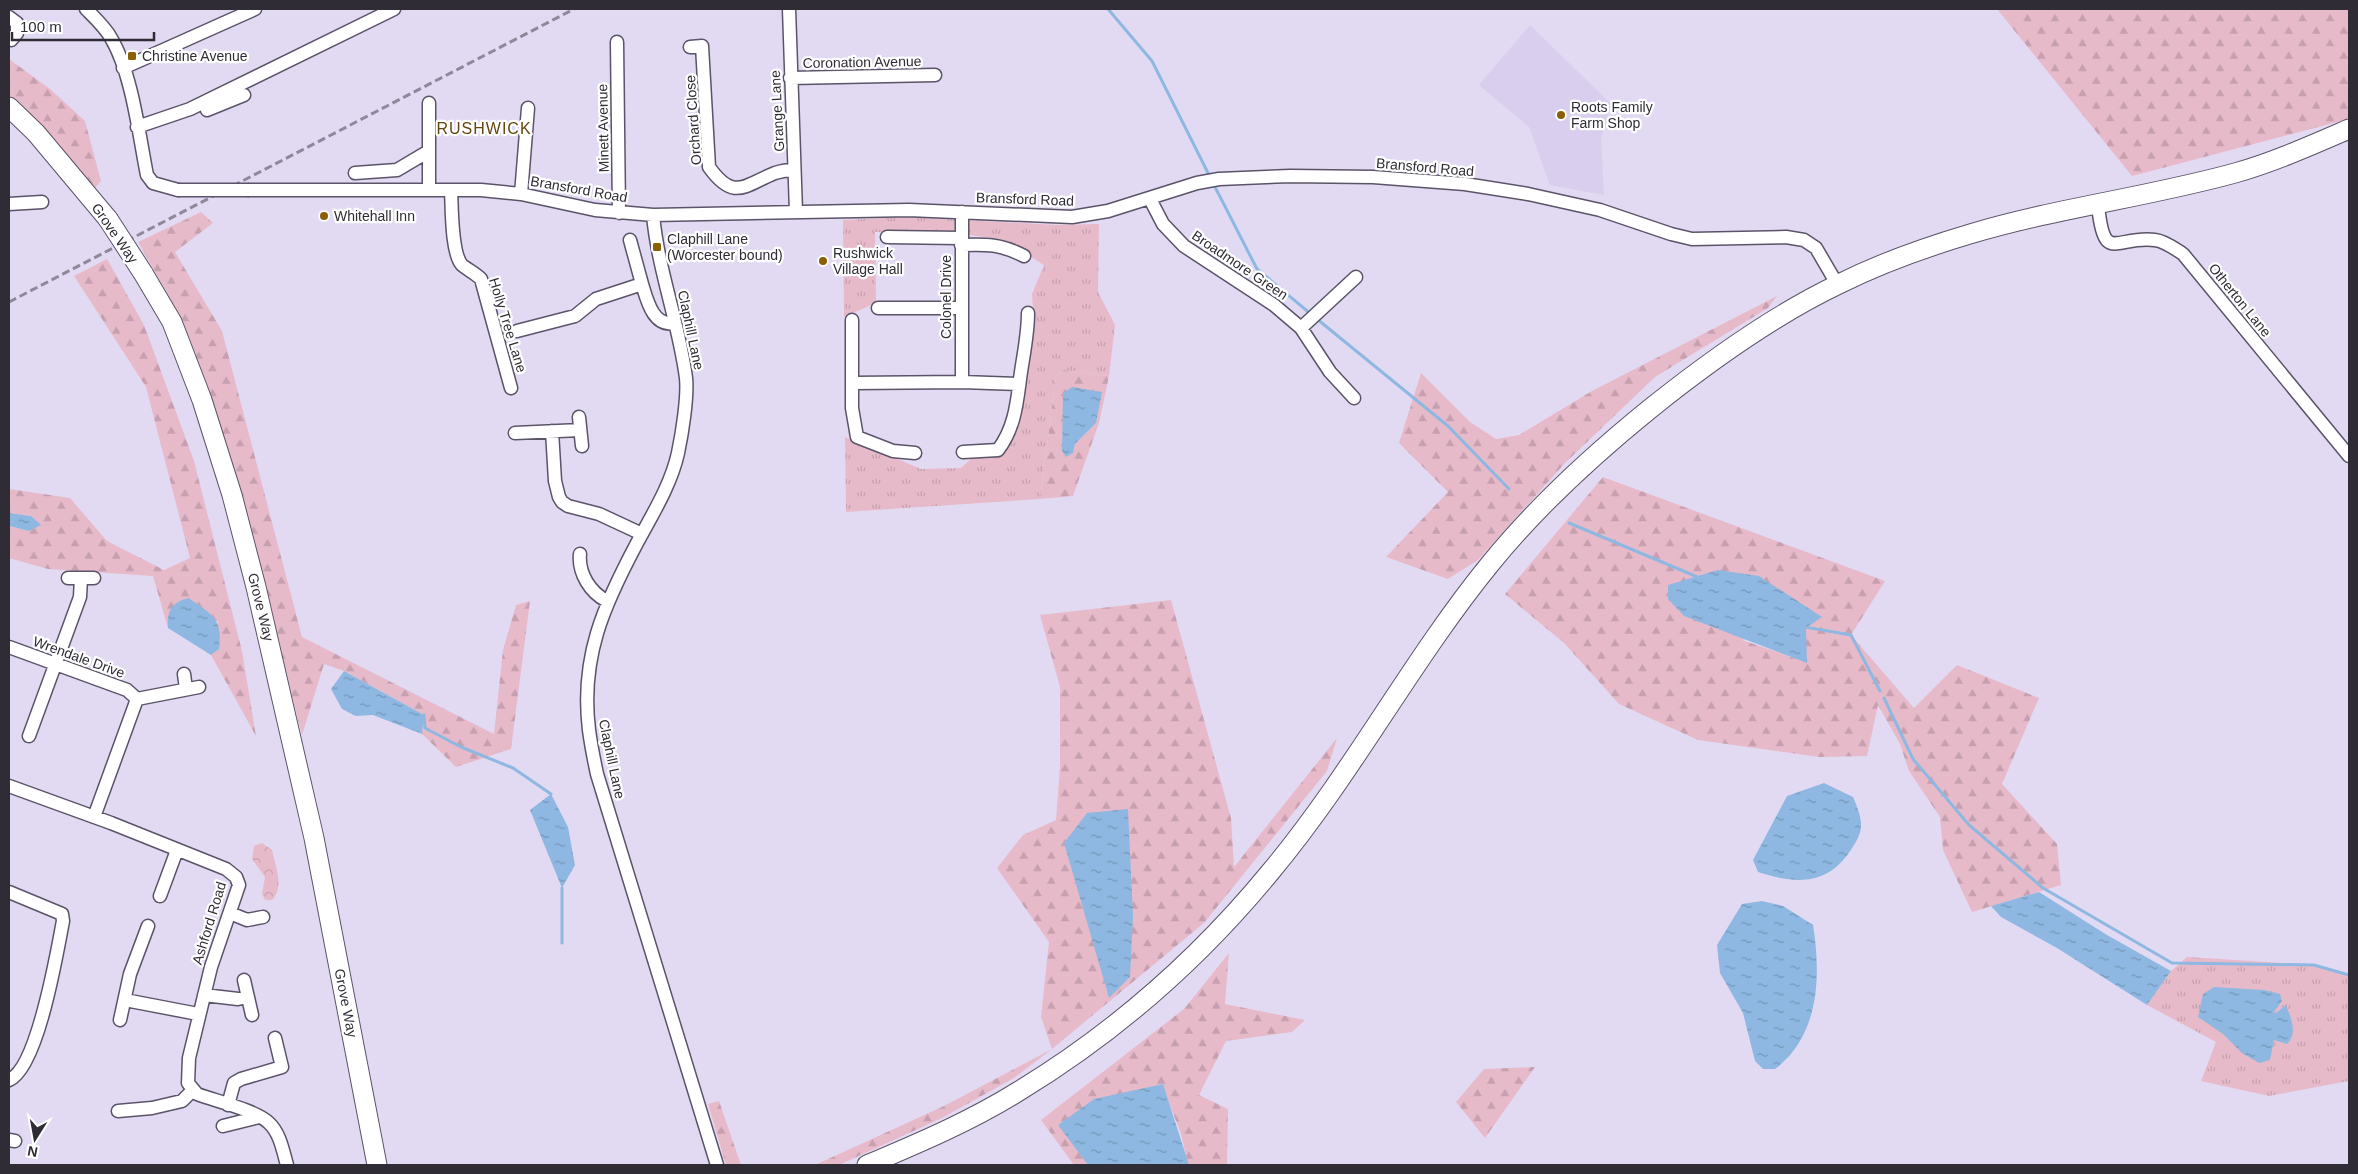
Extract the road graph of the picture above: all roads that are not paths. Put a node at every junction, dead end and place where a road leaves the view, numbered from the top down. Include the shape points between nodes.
1 (86, 9) edge
2 (255, 9) edge
3 (394, 9) edge
4 (788, 9) edge
5 (9, 17) edge
6 (11, 40) dead end
7 (617, 42) dead end
8 (690, 47) dead end
9 (123, 68) junction
10 (935, 75) dead end
11 (790, 78) junction
12 (244, 95) dead end
13 (429, 103) dead end
14 (9, 107) edge
15 (528, 108) dead end
16 (190, 109) junction
17 (137, 127) junction
18 (2349, 129) edge
19 (429, 151) junction
20 (794, 170) junction
21 (355, 173) dead end
22 (430, 189) junction
23 (451, 190) junction
24 (521, 194) junction
25 (1150, 200) junction
26 (42, 202) dead end
27 (9, 204) edge
28 (2098, 204) junction
29 (796, 212) junction
30 (962, 212) junction
31 (619, 213) junction
32 (653, 215) junction
33 (886, 237) dead end
34 (630, 240) dead end
35 (961, 242) junction
36 (1024, 256) dead end
37 (1356, 277) dead end
38 (642, 284) junction
39 (1837, 284) junction
40 (878, 308) dead end
41 (961, 308) junction
42 (1028, 313) dead end
43 (852, 320) dead end
44 (674, 323) junction
45 (1301, 328) junction
46 (517, 331) dead end
47 (962, 382) junction
48 (853, 383) junction
49 (1019, 384) junction
50 (511, 388) dead end
51 (1354, 398) dead end
52 (579, 417) dead end
53 (580, 430) junction
54 (552, 432) junction
55 (515, 433) dead end
56 (582, 446) dead end
57 (964, 452) dead end
58 (915, 453) dead end
59 (2349, 456) edge
60 (642, 534) junction
61 (580, 554) dead end
62 (68, 578) dead end
63 (81, 578) junction
64 (94, 578) dead end
65 (607, 601) junction
66 (9, 647) edge
67 (56, 664) junction
68 (184, 674) dead end
69 (137, 699) junction
70 (28, 736) dead end
71 (9, 788) edge
72 (94, 817) junction
73 (178, 850) junction
74 (9, 892) edge
75 (160, 896) dead end
76 (230, 913) junction
77 (263, 917) dead end
78 (148, 926) dead end
79 (244, 980) dead end
80 (204, 995) junction
81 (247, 997) junction
82 (124, 1000) junction
83 (198, 1014) junction
84 (252, 1015) dead end
85 (120, 1020) dead end
86 (275, 1038) dead end
87 (9, 1080) edge
88 (193, 1090) junction
89 (228, 1105) junction
90 (118, 1111) dead end
91 (259, 1117) junction
92 (223, 1126) dead end
93 (287, 1165) edge
94 (377, 1165) edge
95 (717, 1165) edge
96 (867, 1165) edge

1 - 9 street via 111,37
2 - 9 street
3 - 16 street
4 - 11 street, Grange Lane
5 - 6 street via 17,24
7 - 31 street, Minett Avenue
8 - 20 street, Orchard Close via 702,46 709,167 719,181 743,188 777,172
9 - 17 street
10 - 11 street, Coronation Avenue
11 - 20 street, Grange Lane
12 - 16 street via 203,111
13 - 19 street
14 - 94 highway, Grove Way, bridge via 36,133 108,219 172,322 202,400 256,587 314,838
15 - 24 street
16 - 17 street
17 - 22 street, Bransford Road, bridge via 147,175 153,182 178,190
18 - 28 highway via 2240,172
19 - 21 street via 398,170
19 - 22 street
20 - 29 street, Grange Lane
22 - 23 street, Bransford Road
23 - 24 street, Bransford Road
23 - 50 street, Holly Tree Lane via 456,254 462,265 475,272 481,280
24 - 31 street, Bransford Road
25 - 30 street, Bransford Road via 1091,216
25 - 39 street, Bransford Road via 1197,183 1252,177 1373,177 1465,184 1600,210 1692,239 1786,237 1804,240 1816,248
25 - 45 street, Broadmore Green via 1163,224 1184,246 1274,305
26 - 27 street
28 - 39 highway via 1973,233 1914,252
28 - 59 street, Otherton Lane via 2104,237 2110,242 2120,245 2154,240 2165,242 2183,254
29 - 30 street, Bransford Road
29 - 32 street, Bransford Road
30 - 35 street, Colonel Drive
31 - 32 street, Bransford Road
32 - 44 street, Claphill Lane
33 - 35 street
34 - 38 street
35 - 36 street via 994,244
35 - 41 street, Colonel Drive
37 - 45 street
38 - 44 street via 659,321
38 - 46 street via 596,299 575,316
39 - 96 highway via 1778,318 1696,374 1582,466 1535,513 1488,566 1272,871 1184,967 1114,1027 1017,1092 940,1133
40 - 41 street
41 - 47 street, Colonel Drive
42 - 49 street via 1028,335
43 - 48 street
44 - 60 street, Claphill Lane via 686,380 682,430 670,478
45 - 51 street, Broadmore Green via 1330,372
47 - 48 street
47 - 49 street
48 - 58 street via 852,408 857,436 893,451
49 - 57 street via 1017,408 998,450
52 - 53 street
53 - 54 street
53 - 56 street
54 - 55 street
54 - 60 street via 555,481 562,502 599,514
60 - 65 street, Claphill Lane
61 - 65 street via 582,573 597,596
62 - 63 street
63 - 64 street
63 - 67 street via 80,597
65 - 95 street, Claphill Lane via 596,631 587,699 597,774
66 - 67 street, Wrendale Drive
67 - 69 street, Wrendale Drive via 127,690
67 - 70 street
68 - 69 street via 192,688
69 - 72 street
71 - 72 street, Ashford Road
72 - 73 street, Ashford Road
73 - 75 street
73 - 76 street, Ashford Road via 236,876 238,885
74 - 87 street via 62,914 63,921 48,997 25,1063
76 - 77 street via 247,920
76 - 80 street, Ashford Road
78 - 82 street via 134,959
79 - 81 street
80 - 81 street
80 - 83 street, Ashford Road
81 - 84 street
82 - 83 street
82 - 85 street
83 - 88 street, Ashford Road via 188,1067 188,1083
86 - 89 street via 282,1067 234,1083
88 - 89 street
88 - 90 street via 182,1101
89 - 91 street
91 - 92 street
91 - 93 street via 269,1123

